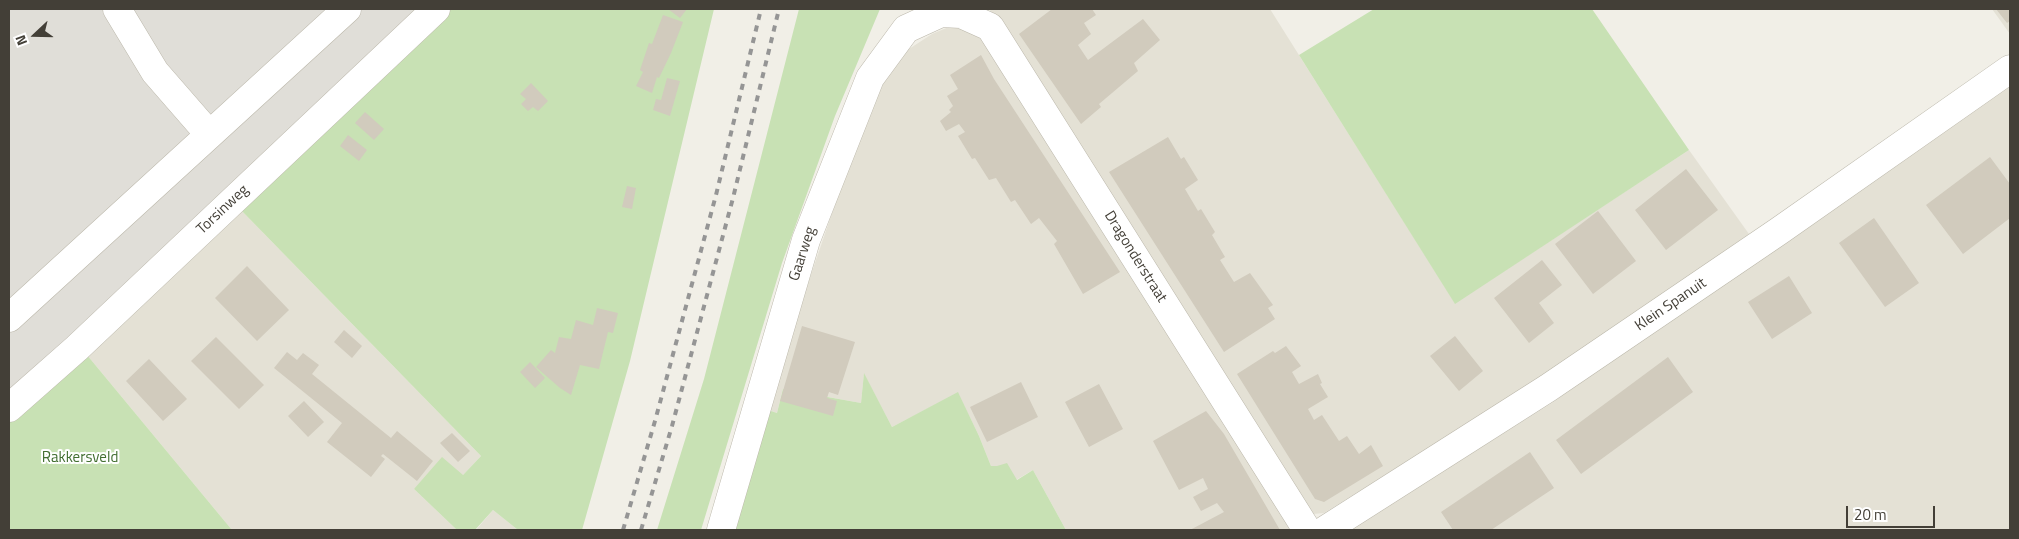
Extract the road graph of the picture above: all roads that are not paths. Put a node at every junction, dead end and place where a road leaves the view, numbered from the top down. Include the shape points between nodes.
1 (117, 9) edge
2 (347, 9) edge
3 (436, 9) edge
4 (942, 12) joint
5 (2010, 69) edge
6 (209, 134) junction
7 (9, 318) edge
8 (9, 408) edge
9 (722, 530) edge
10 (1307, 530) edge
11 (1325, 530) edge

1 - 6 street via 155,72
2 - 6 street
3 - 8 street, Torsinweg via 77,348
4 - 9 street, Gaarweg via 906,29 870,78 806,240
4 - 10 street, Dragonderstraat via 961,14 990,26
5 - 11 street, Klein Spanuit via 1556,383
6 - 7 street

